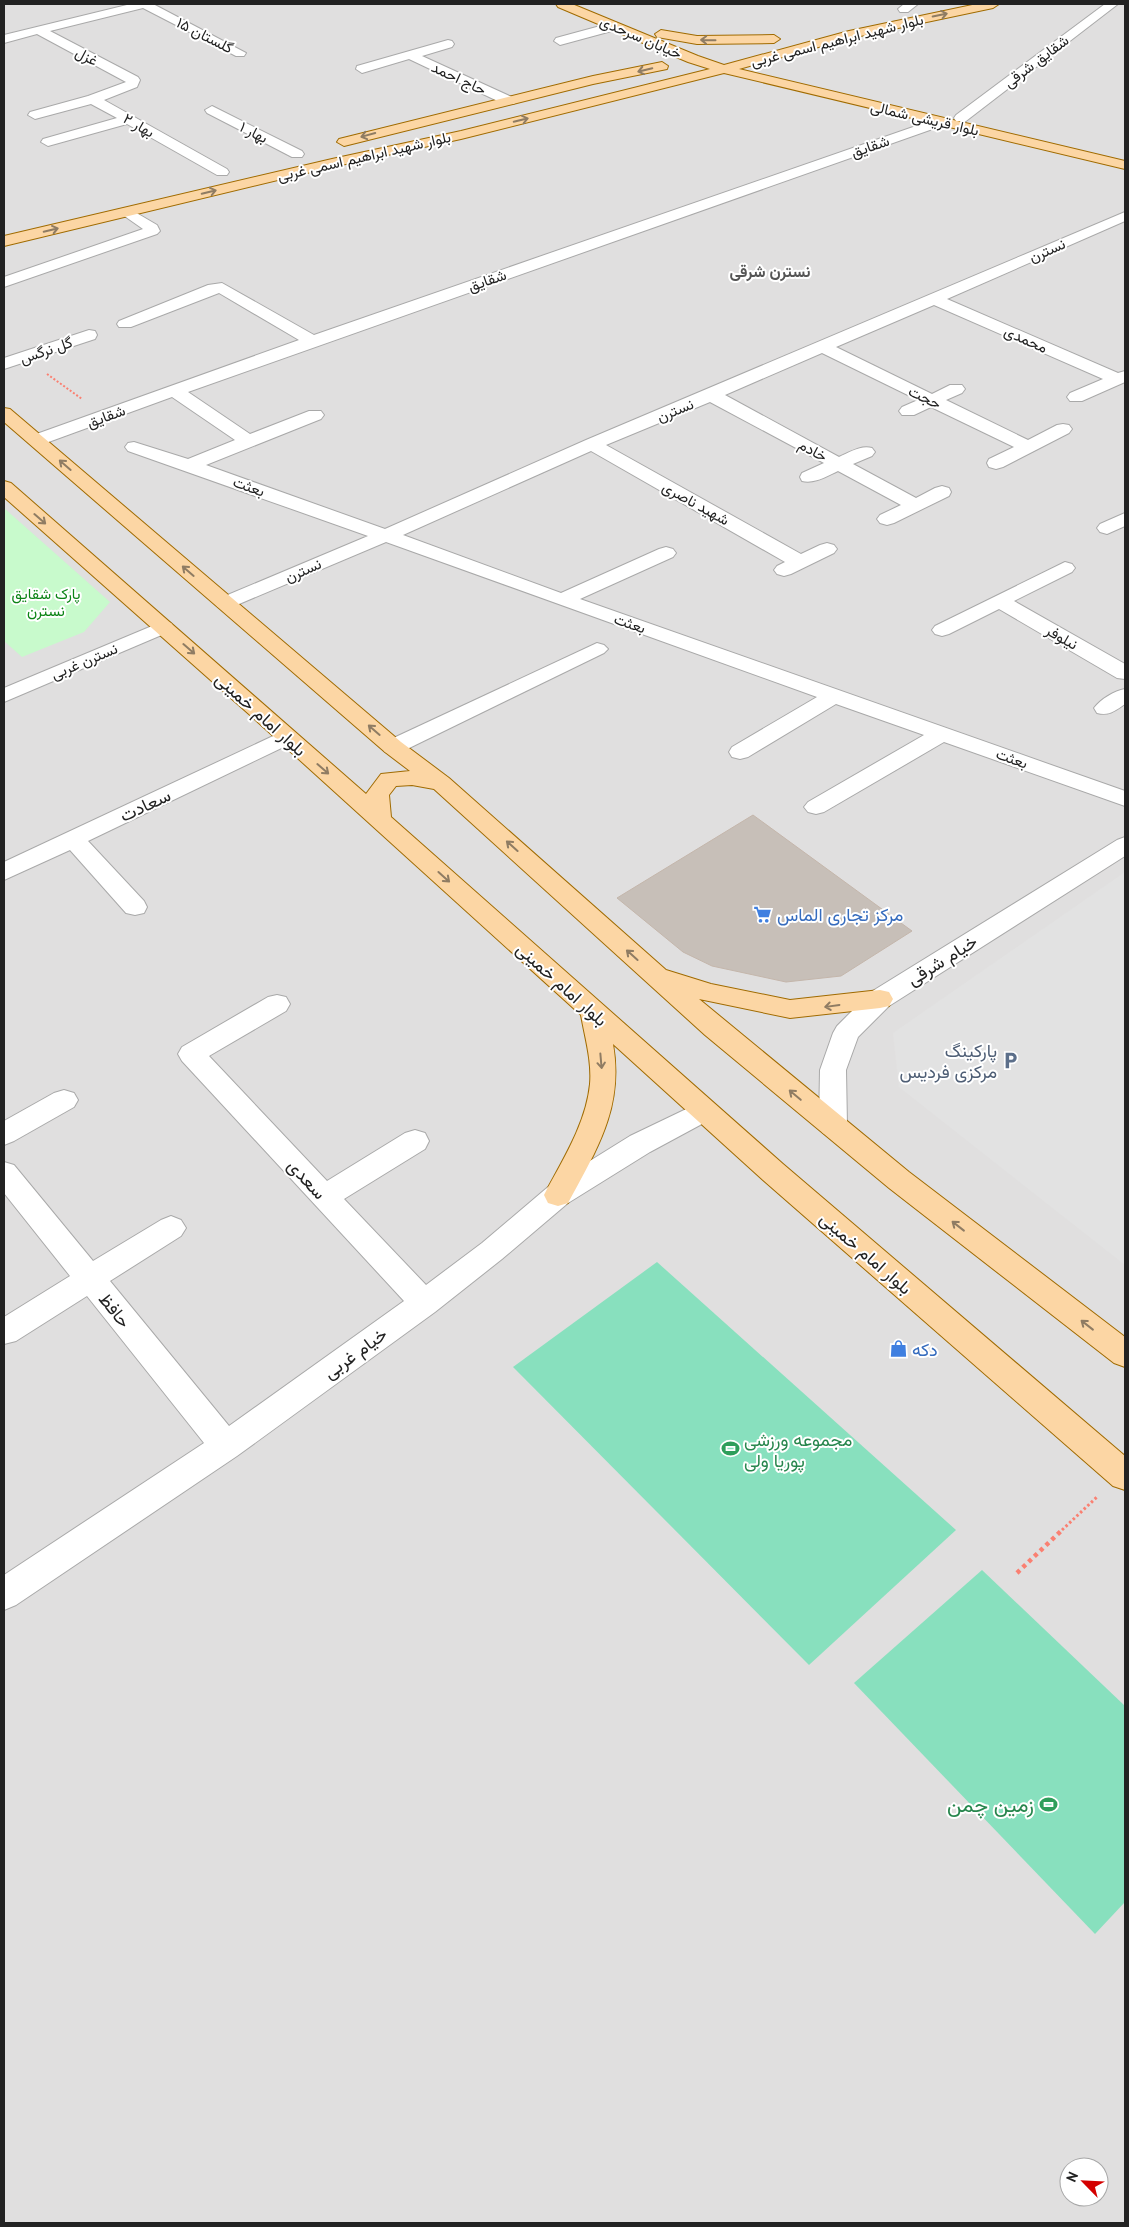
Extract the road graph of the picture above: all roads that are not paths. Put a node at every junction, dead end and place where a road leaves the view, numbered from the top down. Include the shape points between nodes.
1 (144, 4) edge
2 (562, 4) edge
3 (580, 4) edge
4 (993, 4) edge
5 (1112, 4) edge
6 (913, 6) edge
7 (911, 21) junction
8 (615, 26) junction
9 (38, 30) junction
10 (646, 31) junction
11 (4, 38) edge
12 (560, 42) dead end
13 (448, 44) dead end
14 (240, 53) dead end
15 (410, 55) junction
16 (707, 56) junction
17 (693, 59) junction
18 (740, 65) junction
19 (362, 69) dead end
20 (724, 69) junction
21 (755, 77) junction
22 (132, 84) joint
23 (624, 94) junction
24 (93, 99) junction
25 (509, 101) junction
26 (481, 107) junction
27 (212, 110) dead end
28 (35, 116) dead end
29 (961, 118) junction
30 (128, 119) junction
31 (939, 122) junction
32 (502, 124) junction
33 (390, 130) junction
34 (48, 142) dead end
35 (334, 144) dead end
36 (412, 145) junction
37 (301, 153) joint
38 (1125, 156) edge
39 (273, 160) dead end
40 (1125, 165) edge
41 (239, 168) dead end
42 (222, 172) junction
43 (203, 177) dead end
44 (128, 212) junction
45 (1125, 216) edge
46 (4, 241) edge
47 (4, 282) edge
48 (934, 299) junction
49 (125, 324) dead end
50 (89, 335) dead end
51 (312, 341) junction
52 (822, 347) junction
53 (4, 364) edge
54 (1122, 377) edge
55 (956, 389) dead end
56 (174, 391) junction
57 (711, 395) junction
58 (1076, 397) dead end
59 (932, 400) junction
60 (908, 411) dead end
61 (4, 413) edge
62 (315, 415) dead end
63 (1063, 429) dead end
64 (36, 440) junction
65 (248, 441) junction
66 (592, 444) junction
67 (134, 447) dead end
68 (1028, 447) junction
69 (866, 452) dead end
70 (996, 463) dead end
71 (838, 464) junction
72 (190, 465) junction
73 (809, 477) dead end
74 (4, 487) edge
75 (942, 492) dead end
76 (726, 501) dead end
77 (915, 506) junction
78 (698, 513) junction
79 (1125, 518) edge
80 (887, 519) dead end
81 (1107, 528) dead end
82 (387, 535) junction
83 (827, 549) dead end
84 (666, 553) dead end
85 (800, 562) junction
86 (1065, 568) dead end
87 (780, 572) dead end
88 (562, 600) junction
89 (999, 601) junction
90 (224, 603) junction
91 (164, 627) junction
92 (942, 630) dead end
93 (597, 649) dead end
94 (1125, 673) edge
95 (835, 695) junction
96 (1125, 695) edge
97 (4, 696) edge
98 (1105, 708) dead end
99 (943, 733) junction
100 (286, 737) junction
101 (393, 747) junction
102 (740, 752) dead end
103 (441, 783) junction
104 (1125, 799) edge
105 (816, 808) dead end
106 (380, 819) junction
107 (73, 839) junction
108 (1125, 845) edge
109 (4, 872) edge
110 (134, 907) dead end
111 (652, 972) junction
112 (880, 999) junction
113 (277, 1004) dead end
114 (594, 1013) junction
115 (64, 1100) dead end
116 (703, 1111) junction
117 (833, 1126) junction
118 (4, 1134) edge
119 (415, 1141) dead end
120 (4, 1173) edge
121 (558, 1196) junction
122 (324, 1197) junction
123 (171, 1228) dead end
124 (90, 1279) junction
125 (424, 1303) junction
126 (5, 1332) dead end
127 (1125, 1354) edge
128 (226, 1446) junction
129 (1124, 1475) edge
130 (4, 1594) edge

1 - 9 street
1 - 14 street, گلستان ۱۵
2 - 8 main road, خیابان سرحدی
3 - 10 main road, خیابان سرحدی
7 -> 4 main road, بلوار شهید ابراهیم اسمی غربی
5 - 29 street, شقایق شرقی
6 - 7 main road, بلوار شهید ابراهیم اسمی غربی via 887,13 909,16
7 - 18 main road, بلوار شهید ابراهیم اسمی غربی
8 - 12 street
8 - 17 main road, خیابان سرحدی
9 - 11 street
9 - 22 street, غزل via 133,80
10 - 16 main road, خیابان سرحدی
16 -> 10 main road, بلوار شهید ابراهیم اسمی غربی via 778,38 697,40
13 - 15 street
15 - 19 street
15 - 25 street, حاج احمد
16 - 17 main road, بلوار شهید ابراهیم اسمی غربی
16 - 18 main road, خیابان سرحدی
17 - 20 main road, خیابان سرحدی
17 -> 25 main road, بلوار شهید ابراهیم اسمی غربی
18 - 20 main road, بلوار شهید ابراهیم اسمی غربی
18 - 29 main road, بلوار قریشی شمالی
20 - 21 main road, بلوار قریشی شمالی
20 - 23 main road, بلوار شهید ابراهیم اسمی غربی
21 - 23 main road
21 - 31 main road, بلوار قریشی شمالی
22 - 24 street, بهار ۲
32 -> 23 main road, بلوار شهید ابراهیم اسمی غربی
24 - 28 street
24 - 30 street, بهار ۲
25 - 26 main road, بلوار شهید ابراهیم اسمی غربی
26 - 32 main road via 467,115 469,121
26 - 33 main road, بلوار شهید ابراهیم اسمی غربی
27 - 37 street, بهار ۱
29 - 38 main road, بلوار قریشی شمالی
30 - 34 street
30 - 42 street, بهار ۲
31 - 40 main road, بلوار قریشی شمالی
31 - 51 street, شقایق
32 - 36 main road, بلوار شهید ابراهیم اسمی غربی
33 -> 35 main road, بلوار شهید ابراهیم اسمی غربی
33 - 36 main road via 416,127 434,132
44 -> 36 main road, بلوار شهید ابراهیم اسمی غربی
37 - 39 main road, بلوار شهید ابراهیم اسمی غربی
41 - 42 main road
42 - 43 main road
46 -> 44 main road, بلوار شهید ابراهیم اسمی غربی
44 - 47 street via 152,231
45 - 48 street, نسترن
48 - 52 street, نسترن
48 - 54 street, محمدی
49 - 51 street via 214,288 222,288
50 - 53 street, گل نرگس
51 - 56 street, شقایق
52 - 57 street, نسترن
52 - 59 street, حجت
54 - 58 street
55 - 59 street
56 - 64 street, شقایق
56 - 65 street
57 - 66 street, نسترن
57 - 71 street, خادم
59 - 60 street
59 - 68 street, حجت
61 - 64 main road
62 - 65 street
63 - 68 street
90 -> 64 main road
65 - 72 street
66 - 78 street, شهید ناصری
66 - 82 street, نسترن
67 - 72 street, بعثت
68 - 70 street
69 - 71 street
71 - 73 street
71 - 77 street, خادم
72 - 82 street, بعثت
74 -> 91 main road, بلوار امام خمینی
75 - 77 street
76 - 78 street
77 - 80 street
78 - 85 street, شهید ناصری
79 - 81 street
82 - 88 street, بعثت
82 - 90 street, نسترن
83 - 85 street
84 - 88 street
85 - 87 street
86 - 89 street
88 - 95 street, بعثت
89 - 92 street
89 - 94 street, نیلوفر
101 -> 90 main road
91 - 97 street, نسترن غربی
91 -> 100 main road, بلوار امام خمینی
93 - 101 street
95 - 99 street, بعثت
95 - 102 street
96 - 98 street
99 - 104 street, بعثت
99 - 105 street
100 -> 106 main road, بلوار امام خمینی
100 - 107 street, سعادت
101 - 103 main road
103 - 106 main road via 412,778 389,779 377,794
111 -> 103 main road
106 -> 114 main road, بلوار امام خمینی
107 - 109 street, سعادت
107 - 110 street
108 - 112 street, خیام شرقی
112 -> 111 main road via 790,1009 708,994
117 -> 111 main road
112 - 117 street, خیام شرقی via 846,1033 833,1070
113 - 122 street, سعدی via 191,1054
114 - 116 main road, بلوار امام خمینی
114 -> 121 main road via 603,1085 594,1121
115 - 118 street
116 - 121 street, خیام غربی via 640,1144
116 - 129 main road, بلوار امام خمینی
127 -> 117 main road
119 - 122 street
120 - 124 street, حافظ
121 - 125 street, خیام غربی
122 - 125 street, سعدی
123 - 124 street
124 - 126 street
124 - 128 street, حافظ
125 - 128 street, خیام غربی
128 - 130 street, خیام غربی

